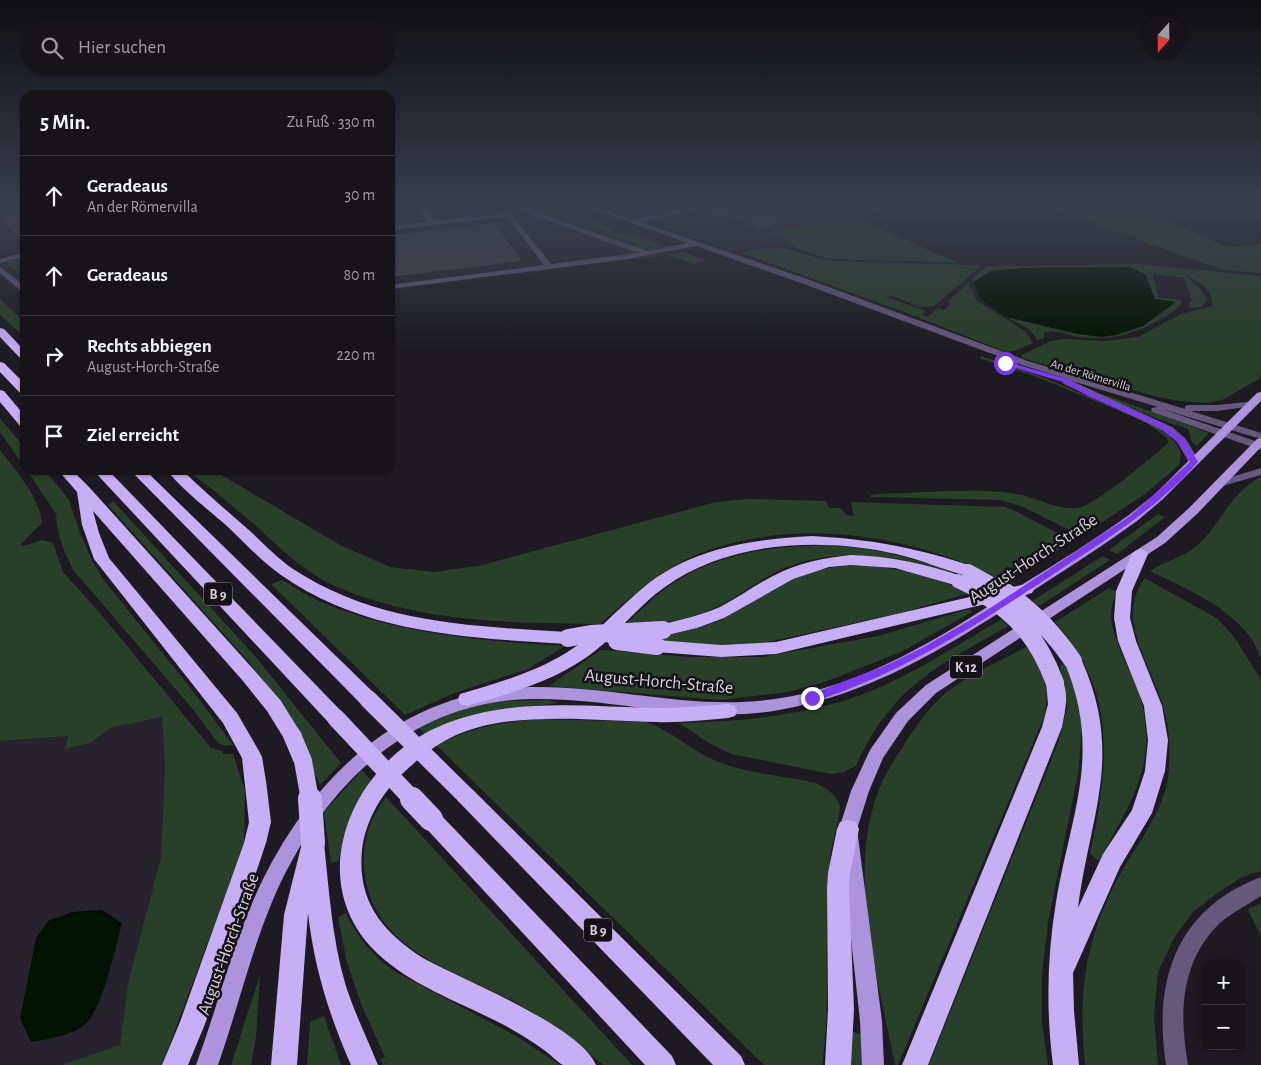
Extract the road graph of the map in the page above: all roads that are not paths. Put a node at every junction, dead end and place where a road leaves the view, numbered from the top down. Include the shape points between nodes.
1 (538, 253) edge
2 (649, 253) edge
3 (723, 253) edge
4 (20, 256) edge
5 (0, 262) edge
6 (550, 267) junction
7 (0, 269) edge
8 (20, 286) edge
9 (395, 286) edge
10 (920, 324) junction
11 (0, 331) edge
12 (20, 352) edge
13 (0, 365) edge
14 (1065, 381) junction
15 (20, 386) edge
16 (0, 394) edge
17 (1257, 399) edge
18 (1169, 406) junction
19 (20, 418) edge
20 (1232, 426) junction
21 (1223, 434) junction
22 (1260, 442) edge
23 (1194, 462) junction
24 (1261, 472) edge
25 (70, 475) edge
26 (105, 475) edge
27 (142, 475) edge
28 (179, 475) edge
29 (1219, 484) junction
30 (84, 490) junction
31 (1140, 554) junction
32 (963, 576) junction
33 (1026, 589) junction
34 (660, 638) junction
35 (467, 699) junction
36 (728, 711) junction
37 (848, 829) junction
38 (313, 843) junction
39 (1261, 886) edge
40 (1061, 972) junction
41 (175, 1065) edge
42 (207, 1065) edge
43 (284, 1065) edge
44 (365, 1065) edge
45 (583, 1065) edge
46 (663, 1065) edge
47 (732, 1065) edge
48 (838, 1065) edge
49 (873, 1065) edge
50 (915, 1065) edge
51 (1066, 1065) edge
52 (1177, 1065) edge

1 - 6 street
2 - 6 street
3 - 10 street, An der Römervilla
4 - 5 street
6 - 9 street
7 - 8 street
10 - 14 street, An der Römervilla via 985,356
10 - 18 street, An der Römervilla via 1037,367
11 - 12 highway
13 - 15 highway
14 - 21 street, An der Römervilla
14 - 23 street via 1168,429 1181,440
16 - 19 highway
17 - 18 street via 1217,408
17 - 20 main road, August-Horch-Straße
18 - 20 street, An der Römervilla
20 - 21 main road, August-Horch-Straße / K 12
20 - 22 street, An der Römervilla
21 - 22 street, An der Römervilla
21 - 23 main road, August-Horch-Straße / K 12
22 - 29 main road
23 - 33 main road, August-Horch-Straße / K 12 via 1133,518
24 - 29 street, K 12
25 - 30 highway
26 - 46 highway, B 9, bridge
27 - 47 highway, B 9, bridge
28 - 34 highway, bridge via 285,571 324,595 358,608 412,623 464,631 568,638
29 - 31 main road, K 12 via 1170,533
30 - 38 highway, bridge via 274,706 305,762
30 - 41 highway via 85,516 102,558 230,718 252,757 256,781 260,822 255,843
31 - 37 main road, K 12 via 922,697 893,729 876,755
31 - 40 highway via 1124,591 1122,618 1127,641 1153,706 1158,740 1155,771 1140,813 1111,861
32 - 34 highway via 894,564 831,562 787,575 718,614
32 - 35 highway via 912,552 849,542 789,542 734,551 702,561 662,582 588,647 559,666 529,681
32 - 40 highway, bridge via 1004,590 1034,612 1073,661 1090,710 1094,760 1090,795 1067,902
32 - 50 highway, bridge via 1024,625 1041,647 1055,683 1057,704 1052,727
33 - 34 highway via 776,648 721,652
33 - 36 main road, August-Horch-Straße / K 12 via 925,651 869,677 795,702
35 - 36 main road, August-Horch-Straße / K 12 via 538,693
35 - 42 main road, August-Horch-Straße / K 12 via 430,713 380,742 358,761 311,816 291,845 263,902
36 - 45 highway via 670,715 536,712 474,721 441,734 407,754 381,784 359,820 350,857 352,889 358,908 376,936 407,962 514,1017 560,1045
37 - 48 highway via 838,889 841,1009
37 - 49 main road, K 12 via 871,1021
38 - 43 highway via 296,915
38 - 44 highway via 330,973
39 - 52 street via 1213,918 1193,940 1179,967 1172,1000 1172,1040
40 - 51 highway

